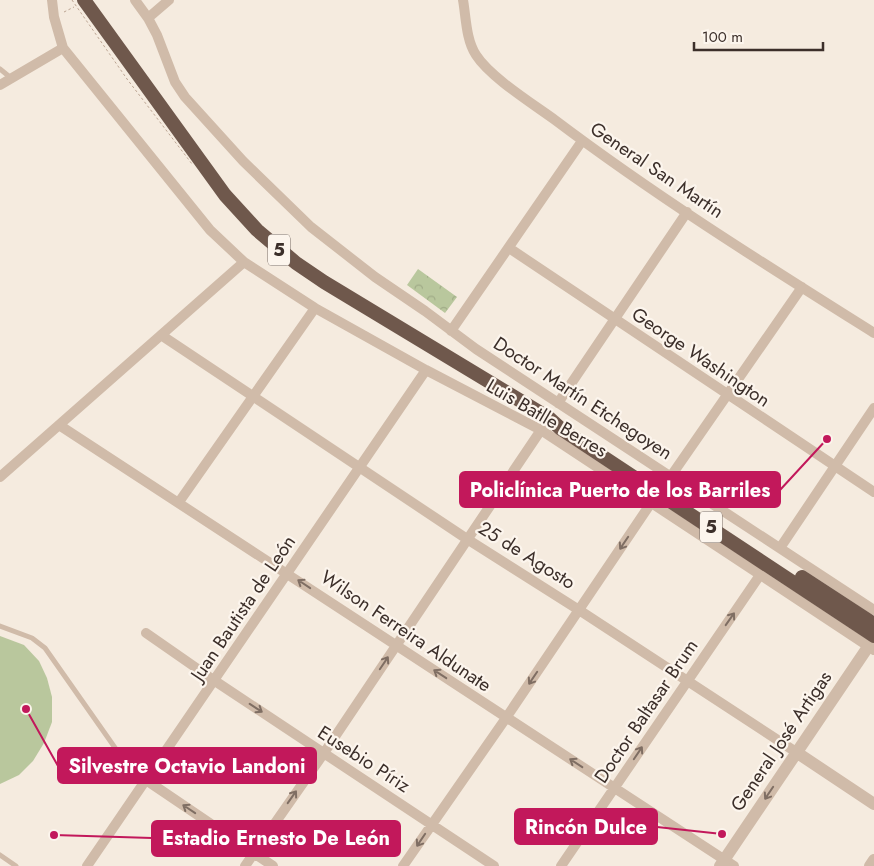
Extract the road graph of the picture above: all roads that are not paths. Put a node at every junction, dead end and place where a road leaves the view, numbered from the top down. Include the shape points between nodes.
1 (52, 0) edge
2 (80, 0) edge
3 (135, 0) edge
4 (169, 0) edge
5 (464, 0) edge
6 (148, 18) junction
7 (63, 48) junction
8 (0, 69) edge
9 (12, 78) junction
10 (0, 85) edge
11 (582, 141) junction
12 (687, 212) junction
13 (509, 248) junction
14 (244, 262) junction
15 (802, 287) junction
16 (315, 308) junction
17 (614, 319) junction
18 (451, 331) junction
19 (874, 333) edge
20 (161, 335) junction
21 (426, 370) junction
22 (727, 395) junction
23 (253, 396) junction
24 (558, 403) junction
25 (874, 408) edge
26 (545, 424) junction
27 (59, 425) junction
28 (360, 467) junction
29 (834, 467) junction
30 (671, 476) junction
31 (0, 477) edge
32 (874, 492) edge
33 (179, 502) junction
34 (652, 503) junction
35 (467, 538) junction
36 (780, 548) junction
37 (288, 573) junction
38 (760, 575) junction
39 (579, 610) junction
40 (874, 610) edge
41 (874, 624) edge
42 (0, 626) edge
43 (146, 633) dead end
44 (873, 642) edge
45 (395, 645) junction
46 (215, 681) junction
47 (687, 681) junction
48 (506, 718) junction
49 (796, 752) junction
50 (324, 753) junction
51 (146, 780) junction
52 (614, 788) junction
53 (874, 804) edge
54 (431, 824) junction
55 (253, 853) junction
56 (0, 855) edge
57 (874, 860) edge
58 (726, 864) edge
59 (16, 866) edge
60 (87, 866) edge
61 (245, 866) edge
62 (273, 866) edge
63 (403, 866) edge
64 (494, 866) edge
65 (561, 866) edge
66 (870, 866) edge

1 - 7 street
2 - 26 highway, 5 via 225,196 257,230 324,282
3 - 6 street, Doctor Martín Etchegoyen
4 - 6 street
5 - 11 street, General San Martín via 469,39 475,55 508,86
6 - 18 street, Doctor Martín Etchegoyen via 184,97 243,161 311,227
7 - 9 street
7 - 14 street, Luis Batlle Berres via 210,230
8 - 9 lane
9 - 10 street
11 - 12 street, General San Martín
11 - 13 street
12 - 15 street, General San Martín
12 - 17 street
13 - 17 street, George Washington
13 - 18 street
14 - 16 street, Luis Batlle Berres
14 - 20 street
15 - 19 street, General San Martín
15 - 22 street
16 - 21 street, Luis Batlle Berres
16 - 23 street
17 - 22 street, George Washington
17 - 24 street
18 - 24 street, Doctor Martín Etchegoyen
20 - 23 street, 25 de Agosto
20 - 27 street
21 - 26 street, Luis Batlle Berres
21 - 28 street, Juan Bautista de León
22 - 29 street, George Washington
22 - 30 street
23 - 28 street, 25 de Agosto
23 - 33 street
24 - 30 street, Doctor Martín Etchegoyen
25 - 29 street
26 - 34 street, Luis Batlle Berres
26 - 35 street
26 - 41 highway, 5 via 566,422
26 - 44 highway, 5 via 561,429
27 - 31 street
27 - 33 street, Wilson Ferreira Aldunate
28 - 35 street, 25 de Agosto
28 - 37 street, Juan Bautista de León
29 - 32 street, George Washington
29 - 36 street
30 - 36 street, Doctor Martín Etchegoyen
33 - 37 street, Wilson Ferreira Aldunate
34 - 38 street, Luis Batlle Berres
34 -> 39 street
35 - 39 street, 25 de Agosto
35 - 45 street
36 - 40 street, Doctor Martín Etchegoyen
45 -> 37 street, Wilson Ferreira Aldunate
37 - 46 street, Juan Bautista de León
38 - 44 street, Luis Batlle Berres
47 -> 38 street, Doctor Baltasar Brum
39 - 47 street, 25 de Agosto
39 -> 48 street
42 - 51 lane via 32,638 45,648 118,752
43 - 46 street, Eusebio Píriz
44 - 49 street, General José Artigas
48 -> 45 street, Wilson Ferreira Aldunate
50 -> 45 street
46 -> 50 street, Eusebio Píriz
46 - 51 street, Juan Bautista de León
47 - 49 street, 25 de Agosto
52 -> 47 street, Doctor Baltasar Brum
52 -> 48 street, Wilson Ferreira Aldunate
48 - 54 street
49 - 53 street, 25 de Agosto
49 -> 58 street, General José Artigas
50 - 54 street, Eusebio Píriz
55 -> 50 street
55 -> 51 street
51 - 60 street, Juan Bautista de León
52 - 58 street, Wilson Ferreira Aldunate
52 - 65 street, Doctor Baltasar Brum
54 -> 63 street
54 - 64 street, Eusebio Píriz
55 - 61 street
55 - 62 street
56 - 59 lane
57 - 66 street

